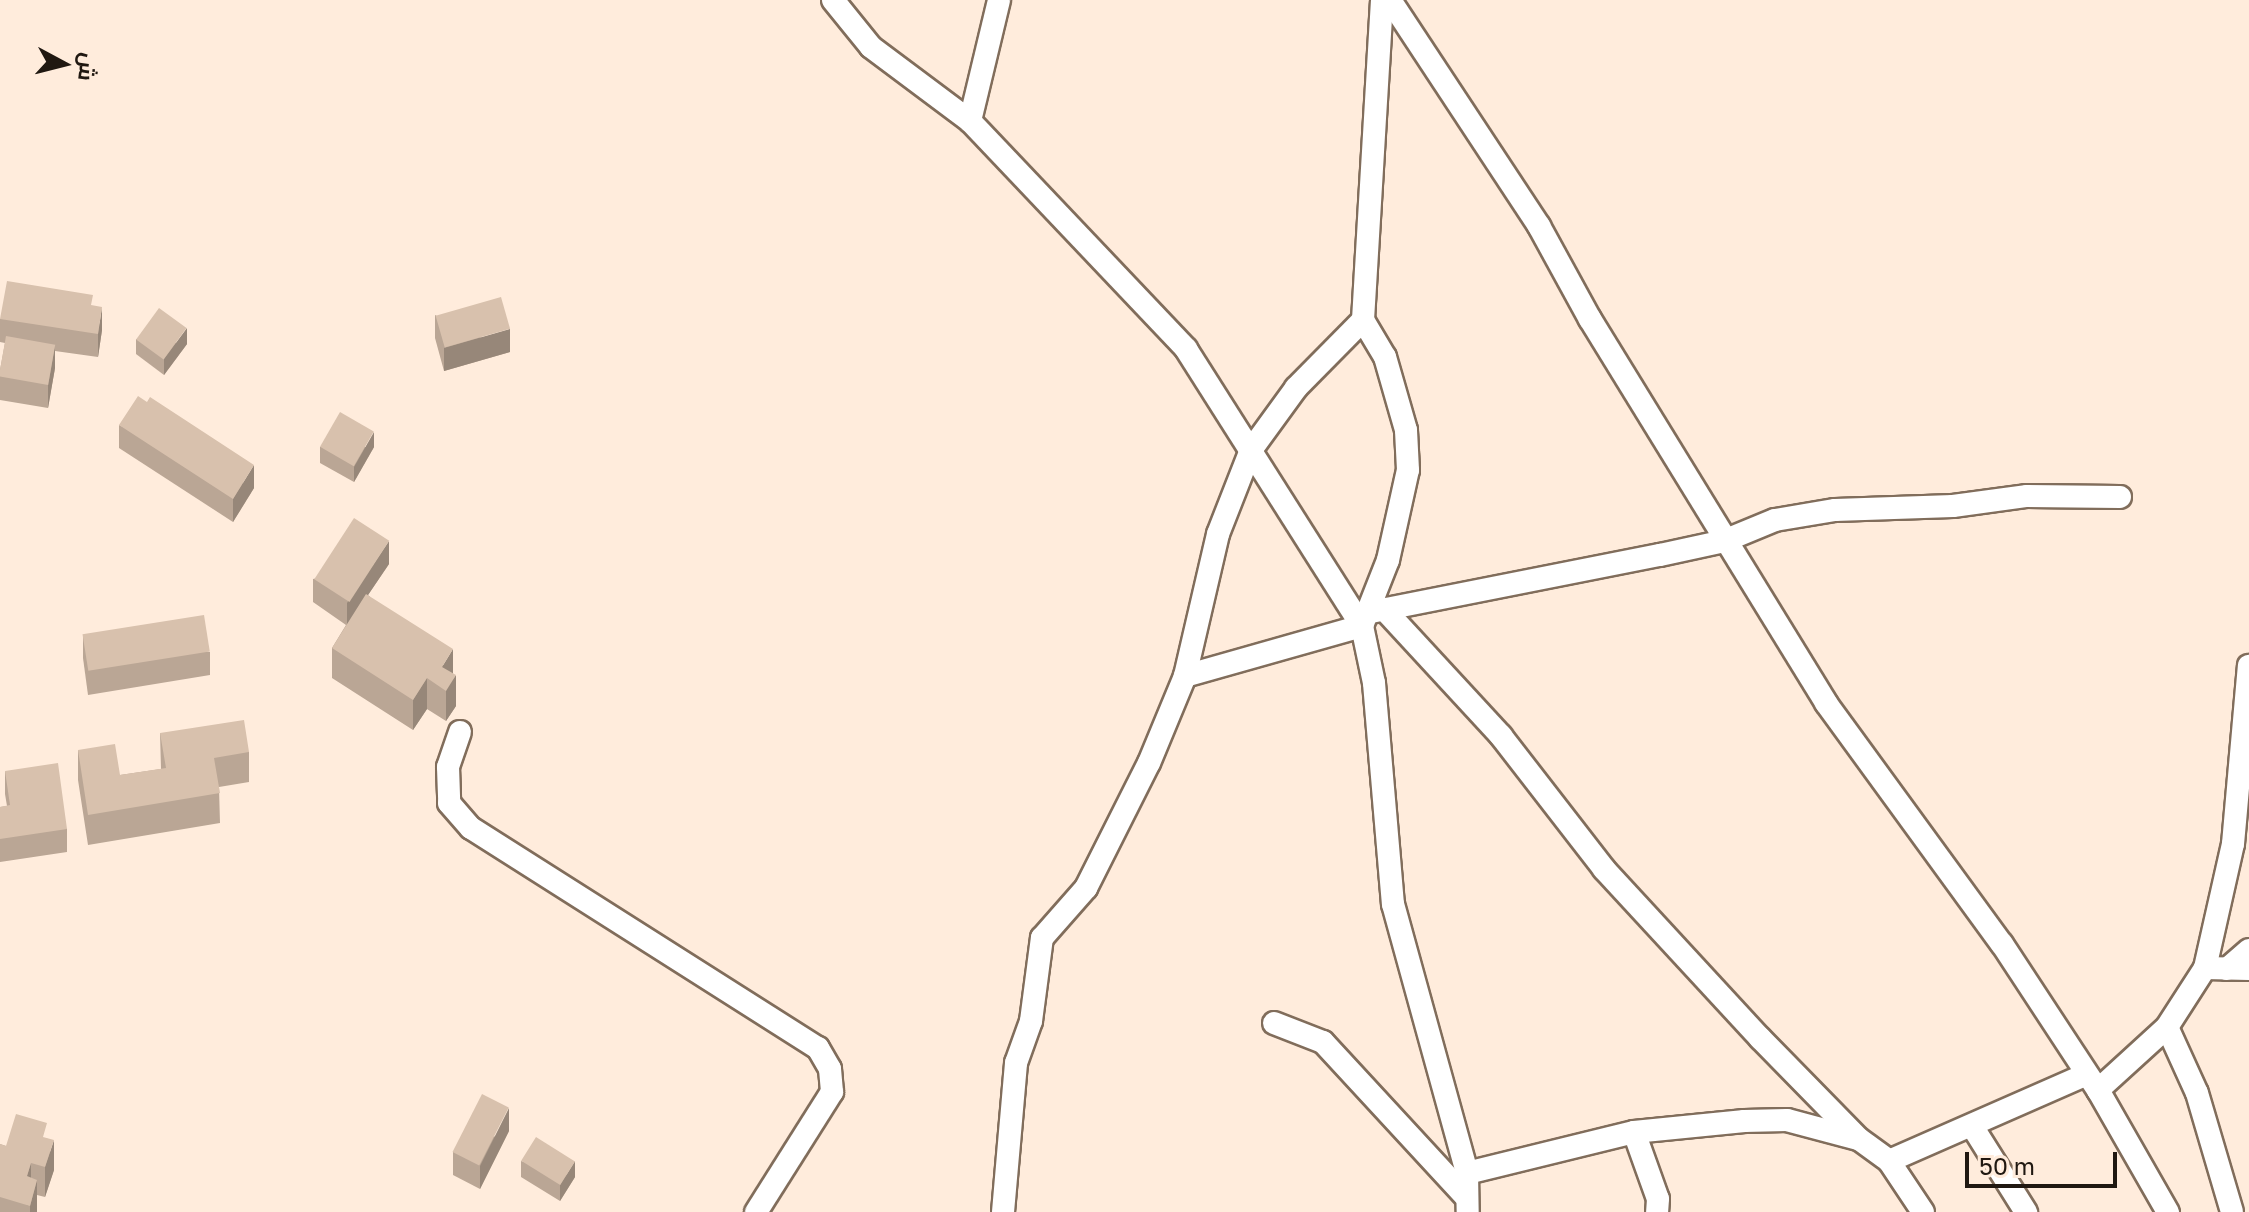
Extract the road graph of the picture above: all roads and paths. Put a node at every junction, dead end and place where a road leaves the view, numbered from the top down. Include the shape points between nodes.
1 (833, 0) edge
2 (999, 0) edge
3 (1382, 0) edge
4 (1390, 0) edge
5 (970, 121) junction
6 (1363, 320) junction
7 (1251, 450) junction
8 (2120, 497) dead end
9 (1724, 541) junction
10 (1372, 616) junction
11 (2249, 666) edge
12 (1185, 676) junction
13 (460, 732) dead end
14 (2244, 752) edge
15 (2249, 950) edge
16 (2227, 969) edge
17 (1274, 1023) dead end
18 (2167, 1027) junction
19 (2092, 1082) junction
20 (1972, 1126) junction
21 (1634, 1132) junction
22 (1859, 1139) junction
23 (1889, 1161) junction
24 (1467, 1173) junction
25 (1468, 1205) edge
26 (2161, 1209) edge
27 (756, 1212) edge
28 (1003, 1212) edge
29 (1657, 1212) edge
30 (1923, 1212) edge
31 (2026, 1212) edge
32 (2232, 1212) edge

1 - 5 street via 871,47
2 - 5 street
3 - 6 street
4 - 9 street via 1539,226
5 - 7 street via 1186,349
6 - 7 street via 1296,388
6 - 10 street via 1385,357 1406,430 1408,470
7 - 10 street
7 - 12 street via 1218,534
8 - 9 street via 2027,496 1953,506 1835,510 1775,520
9 - 10 street
9 - 19 street via 1826,703 2002,944
10 - 12 street
10 - 22 street via 1501,736 1604,869
10 - 24 street via 1393,904
11 - 14 street
12 - 28 street via 1149,763 1086,888 1054,922 1036,954 1034,1004 1016,1063
13 - 27 street via 448,767 449,803 471,828 818,1048 830,1069 832,1092
14 - 16 street
15 - 16 street
16 - 18 street
17 - 25 street via 1323,1042
18 - 19 street
18 - 32 street via 2197,1093
19 - 20 street
19 - 26 street
20 - 23 street
20 - 31 street
21 - 22 street via 1787,1120
21 - 24 street
21 - 29 street via 1658,1199
22 - 23 street
23 - 30 street
24 - 25 street

